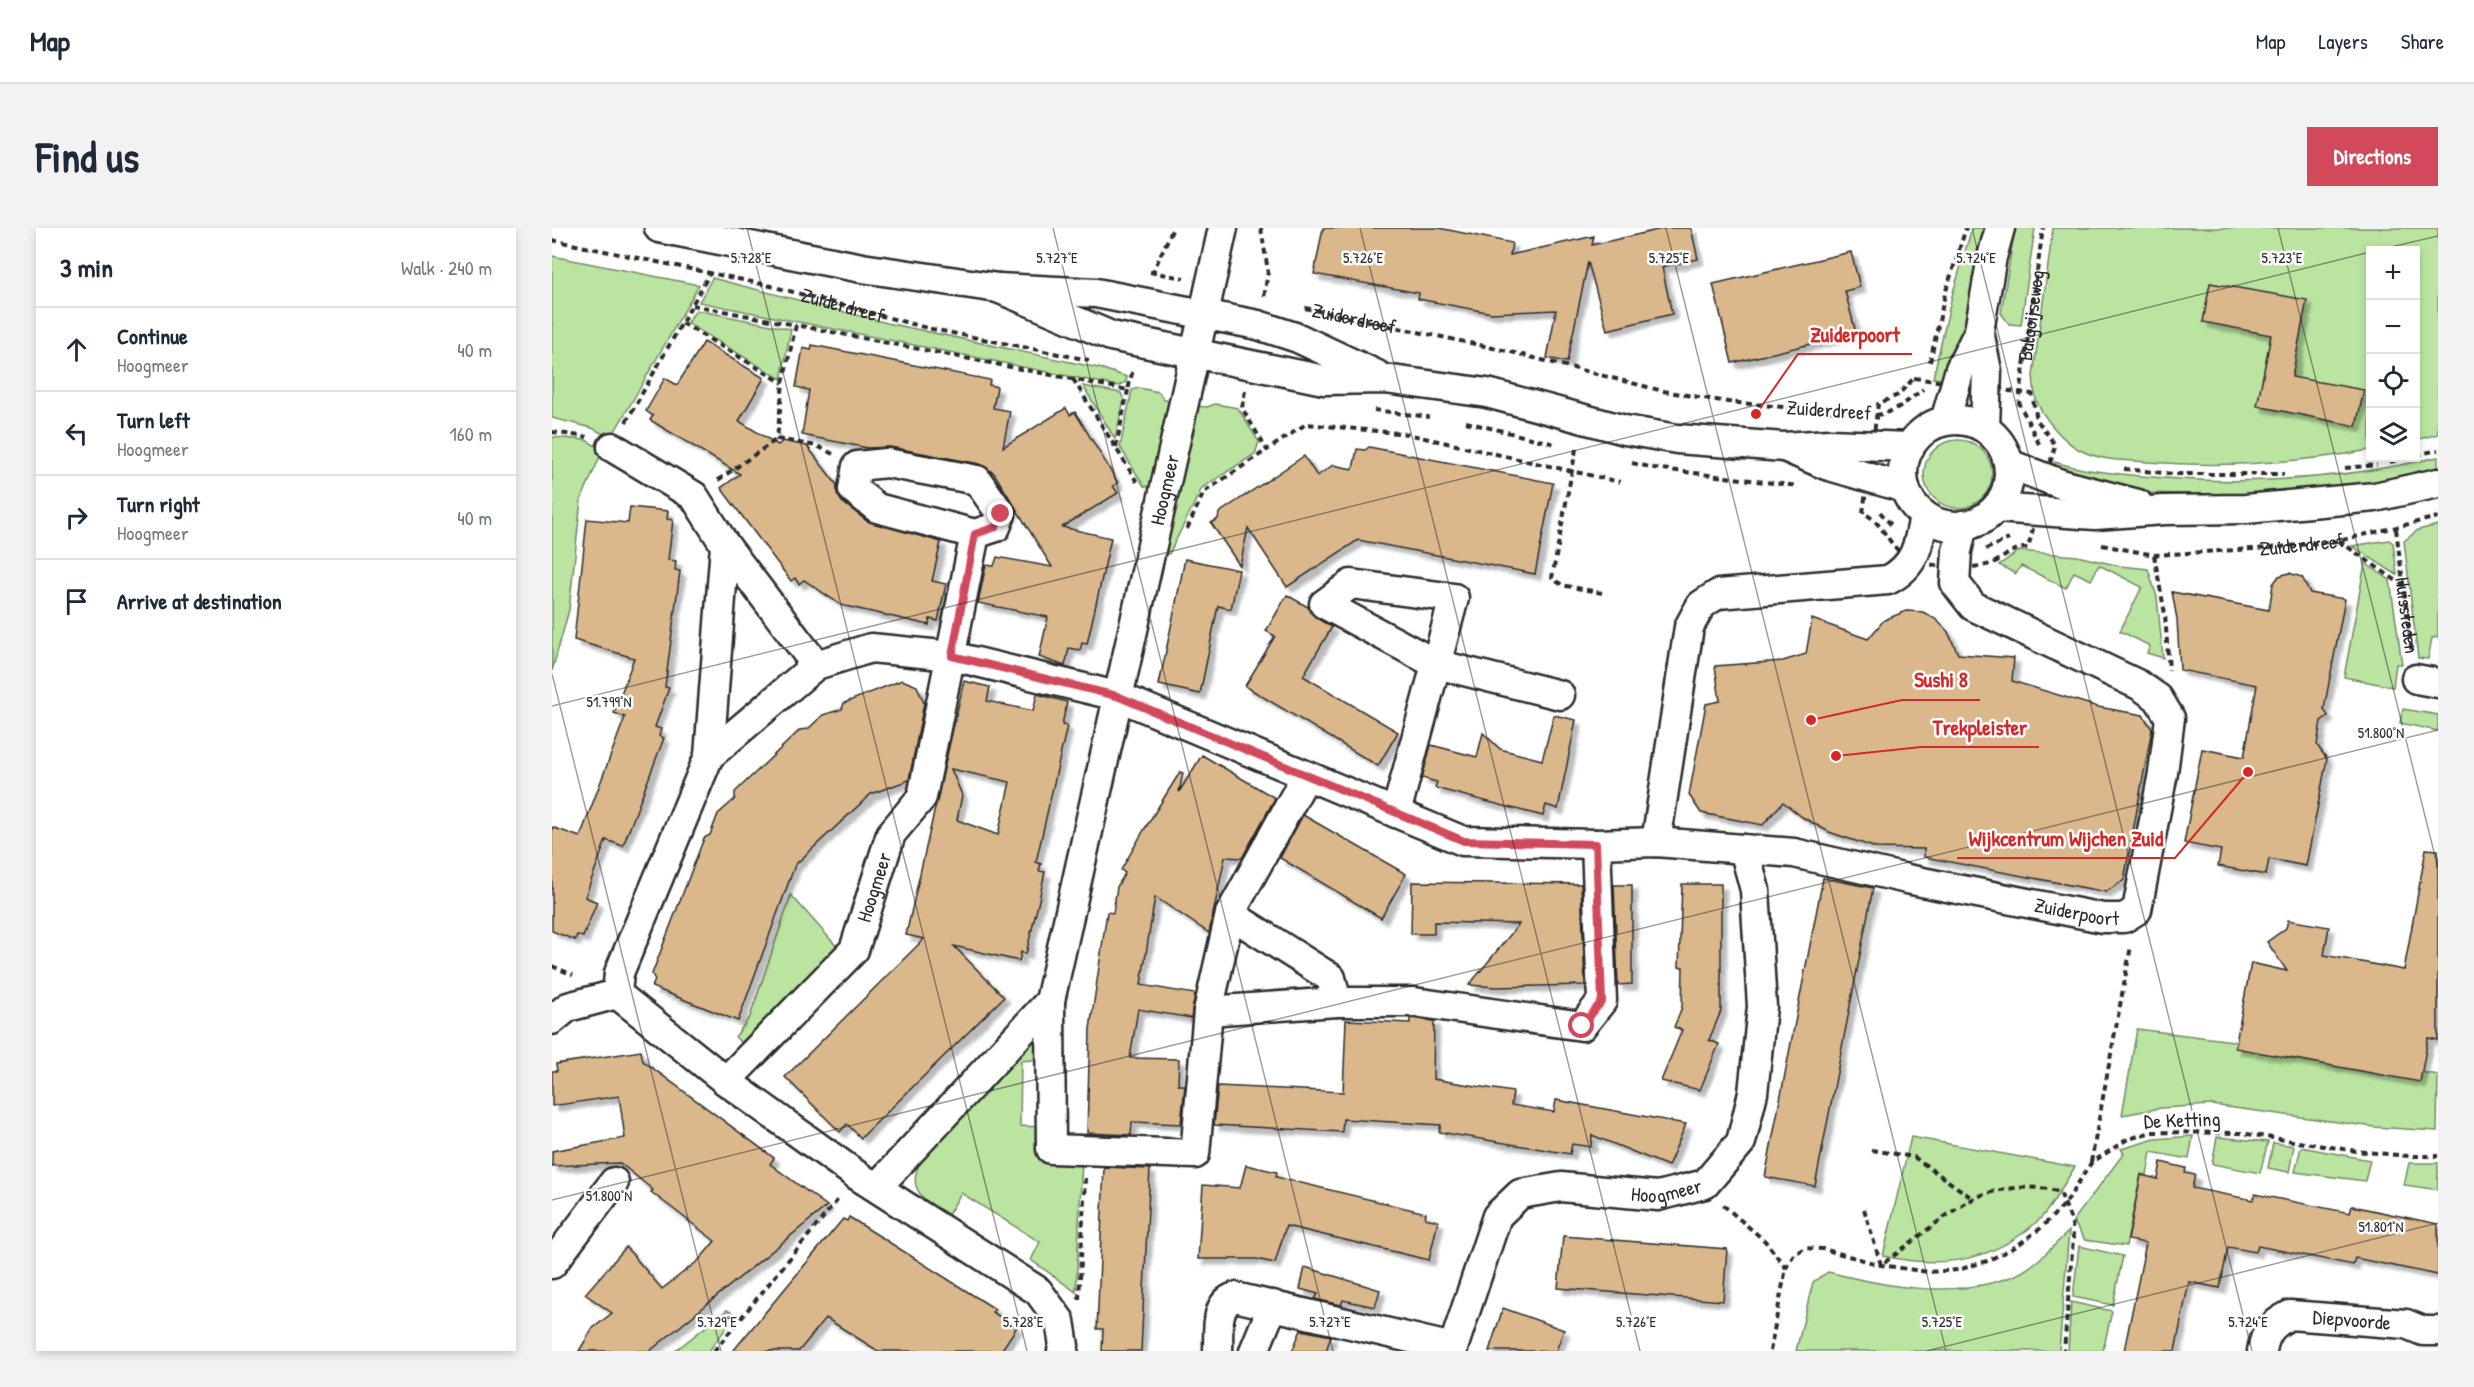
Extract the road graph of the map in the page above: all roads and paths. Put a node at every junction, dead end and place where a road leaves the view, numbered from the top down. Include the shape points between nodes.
1 (659, 228) edge
2 (1173, 228) edge
3 (1224, 228) edge
4 (1966, 228) edge
5 (2000, 228) edge
6 (2043, 228) edge
7 (552, 240) edge
8 (1141, 271) dead end
9 (1153, 272) junction
10 (710, 273) junction
11 (1212, 283) junction
12 (998, 288) junction
13 (1274, 298) dead end
14 (1146, 303) junction
15 (692, 305) junction
16 (1300, 307) dead end
17 (1205, 315) junction
18 (682, 323) junction
19 (796, 325) junction
20 (1979, 331) junction
21 (1139, 341) junction
22 (1197, 353) junction
23 (1101, 362) dead end
24 (1122, 369) dead end
25 (1132, 372) junction
26 (1073, 378) junction
27 (1385, 379) junction
28 (1926, 380) junction
29 (783, 383) junction
30 (1956, 385) junction
31 (1128, 390) junction
32 (1987, 390) junction
33 (2021, 393) junction
34 (1245, 394) dead end
35 (1256, 395) dead end
36 (1372, 410) dead end
37 (1855, 414) dead end
38 (1867, 415) dead end
39 (1877, 415) junction
40 (1441, 418) dead end
41 (1464, 421) dead end
42 (1945, 421) junction
43 (1985, 428) junction
44 (777, 440) junction
45 (1874, 446) junction
46 (612, 447) joint
47 (1784, 447) junction
48 (1910, 447) junction
49 (1116, 448) junction
50 (1576, 449) junction
51 (1267, 450) dead end
52 (2438, 450) edge
53 (1587, 452) dead end
54 (2420, 454) edge
55 (1620, 460) dead end
56 (2381, 462) edge
57 (2051, 463) junction
58 (2009, 464) junction
59 (857, 466) junction
60 (2119, 468) dead end
61 (2343, 468) dead end
62 (2286, 474) dead end
63 (2438, 483) edge
64 (1804, 488) dead end
65 (1905, 488) junction
66 (694, 496) junction
67 (1866, 497) junction
68 (1996, 508) junction
69 (2164, 510) junction
70 (1924, 515) junction
71 (2438, 517) edge
72 (1159, 518) junction
73 (1963, 525) junction
74 (2037, 528) junction
75 (2396, 528) junction
76 (1186, 532) dead end
77 (975, 534) junction
78 (2021, 534) dead end
79 (2338, 541) junction
80 (2100, 544) dead end
81 (725, 545) junction
82 (2154, 555) junction
83 (1913, 560) junction
84 (1955, 566) junction
85 (2404, 586) junction
86 (1602, 593) dead end
87 (952, 656) junction
88 (816, 665) junction
89 (2427, 681) edge
90 (1560, 695) dead end
91 (1117, 696) junction
92 (2158, 698) junction
93 (709, 756) junction
94 (1306, 776) junction
95 (1396, 813) junction
96 (1656, 842) junction
97 (1596, 844) junction
98 (1744, 849) junction
99 (2137, 910) junction
100 (1230, 914) junction
101 (617, 994) junction
102 (1050, 1001) junction
103 (1337, 1002) junction
104 (1208, 1011) junction
105 (552, 1020) edge
106 (726, 1081) junction
107 (1087, 1150) junction
108 (1872, 1150) dead end
109 (2438, 1156) edge
110 (2091, 1163) junction
111 (614, 1182) dead end
112 (868, 1182) junction
113 (1705, 1184) junction
114 (1972, 1198) junction
115 (2065, 1204) junction
116 (1864, 1209) dead end
117 (554, 1258) edge
118 (1881, 1265) junction
119 (1786, 1268) junction
120 (1273, 1305) junction
121 (2428, 1338) edge
122 (1063, 1349) edge
123 (1453, 1349) edge
124 (714, 1351) edge
125 (1218, 1351) edge
126 (1254, 1351) edge
127 (1770, 1351) edge
128 (2064, 1351) edge
129 (2262, 1351) edge

1 - 12 street, Zuiderdreef via 862,268
2 - 9 path
3 - 11 street, Hoogmeer
4 - 28 path via 1945,294
5 - 20 street, Balgoijseweg
6 - 33 path, Balgoijseweg
7 - 10 path, Zuiderdreef
8 - 9 path
9 - 11 path
9 - 14 path
10 - 15 path
10 - 23 path, Zuiderdreef via 927,328
11 - 13 path
11 - 17 street, Hoogmeer
12 - 14 street, Zuiderdreef via 1096,293
12 - 21 street, Zuiderdreef via 1111,336
14 - 17 street, Zuiderdreef
15 - 18 path
15 - 19 path
16 - 37 path, Zuiderdreef via 1503,350 1663,391 1728,402
17 - 22 street, Hoogmeer
17 - 27 street, Zuiderdreef via 1258,325 1298,339
18 - 29 path
18 - 46 path
19 - 26 path
19 - 29 path
20 - 30 street, Balgoijseweg
20 - 32 street, Balgoijseweg
21 - 22 street, Zuiderdreef
21 - 25 path
22 - 27 street, Zuiderdreef via 1324,380
22 - 72 street, Hoogmeer
24 - 25 path
25 - 31 path
26 - 31 path
26 - 49 path
27 - 47 street, Zuiderdreef via 1487,393 1625,430 1677,439
28 - 30 path
28 - 39 path, Zuiderdreef via 1923,389 1886,414
28 - 39 path via 1914,378 1898,395 1878,404
29 - 44 path
30 - 32 path
30 - 42 street, Balgoijseweg
31 - 49 path
32 - 33 path
32 - 43 street, Balgoijseweg
33 - 57 path, Balgoijseweg via 2019,403
33 - 57 path via 2032,394 2037,420 2055,445
34 - 35 path
36 - 40 path
38 - 39 path, Zuiderdreef
39 - 45 path
41 - 50 path
42 - 43 street via 1959,420
42 - 48 street via 1925,430
43 - 58 street via 2004,450
44 - 59 path via 817,446
44 - 66 path
45 - 47 street, Zuiderdreef
45 - 48 street, Zuiderdreef
45 - 67 path
46 - 66 street
47 - 67 street, Zuiderdreef via 1826,465
48 - 65 street via 1904,467
49 - 72 path
50 - 53 path
50 - 86 path via 1552,578 1562,585
51 - 76 path via 1204,492
52 - 54 path
55 - 64 path
56 - 61 path
57 - 58 street, Zuiderdreef
57 - 69 street, Zuiderdreef
57 - 74 path
58 - 68 street via 2005,495
59 - 77 street via 853,489 877,508
59 - 77 street via 887,463 977,480 1001,514 996,527
60 - 62 path via 2185,474
63 - 69 street, Zuiderdreef via 2375,497 2299,505
65 - 67 street, Zuiderdreef
65 - 70 street
66 - 81 street
67 - 83 path via 1863,513 1878,524 1898,552
68 - 73 street
68 - 74 street, Zuiderdreef
69 - 74 street, Zuiderdreef via 2096,515
70 - 73 street via 1936,522
70 - 83 street
71 - 75 path, Zuiderdreef
72 - 91 street, Hoogmeer
73 - 84 street
74 - 78 path
74 - 84 path via 2028,548 2018,548 1995,562 1974,568
75 - 79 path, Zuiderdreef
75 - 85 path, Huissteden
77 - 87 street, Hoogmeer
79 - 82 path, Zuiderdreef
79 - 85 path
80 - 82 path, Zuiderdreef
81 - 88 street
81 - 93 street
82 - 92 path via 2170,675
83 - 84 path
83 - 96 street via 1902,573 1888,580 1718,594 1701,605 1689,627
84 - 92 street via 1955,583 1972,606 2139,685
85 - 89 path, Huissteden
87 - 88 street via 871,648
87 - 91 street
87 - 106 street, Hoogmeer via 922,797 891,834 854,950
88 - 93 street
90 - 95 street via 1436,664
91 - 94 street
91 - 102 street, Hoogmeer
92 - 99 street, Zuiderpoort via 2170,718
93 - 101 street via 619,973
94 - 95 street
94 - 100 street, Hoogmeer
95 - 97 street via 1464,841
96 - 97 street
96 - 98 street
97 - 103 street via 1602,1001 1582,1026 1414,1002
98 - 99 street, Zuiderpoort via 1794,853 1907,883 2103,918 2124,918
98 - 113 street, Hoogmeer via 1755,890 1762,1007 1753,1093 1741,1142
99 - 110 path
100 - 103 street via 1331,978
100 - 104 street, Hoogmeer
101 - 105 street via 568,1007
101 - 106 street
102 - 107 street, Hoogmeer via 1051,1149
102 - 112 street
103 - 104 street
104 - 107 street, Hoogmeer via 1195,1154
106 - 112 street
107 - 122 path via 1080,1296
108 - 114 path via 1914,1157
109 - 110 path, De Ketting via 2408,1156 2241,1133 2190,1131 2151,1132 2126,1140
110 - 115 path, De Ketting
111 - 117 street
112 - 122 street via 1038,1291 1059,1321
112 - 124 path via 760,1293
113 - 119 path via 1724,1206 1766,1240
113 - 123 street, Hoogmeer via 1658,1196 1561,1187 1520,1194 1497,1216
114 - 115 path via 2016,1187 2044,1186 2060,1192
114 - 118 path
115 - 118 path, De Ketting via 2015,1247 1987,1261 1958,1270 1928,1272
115 - 128 path via 2073,1239
116 - 118 path
118 - 119 path, De Ketting via 1805,1248 1794,1254
119 - 127 path
120 - 123 street, Hoogmeer
120 - 125 street, Hoogmeer via 1235,1297 1226,1300 1221,1306
120 - 126 street
121 - 129 street, Diepvoorde via 2406,1324 2290,1315 2275,1323 2265,1336

